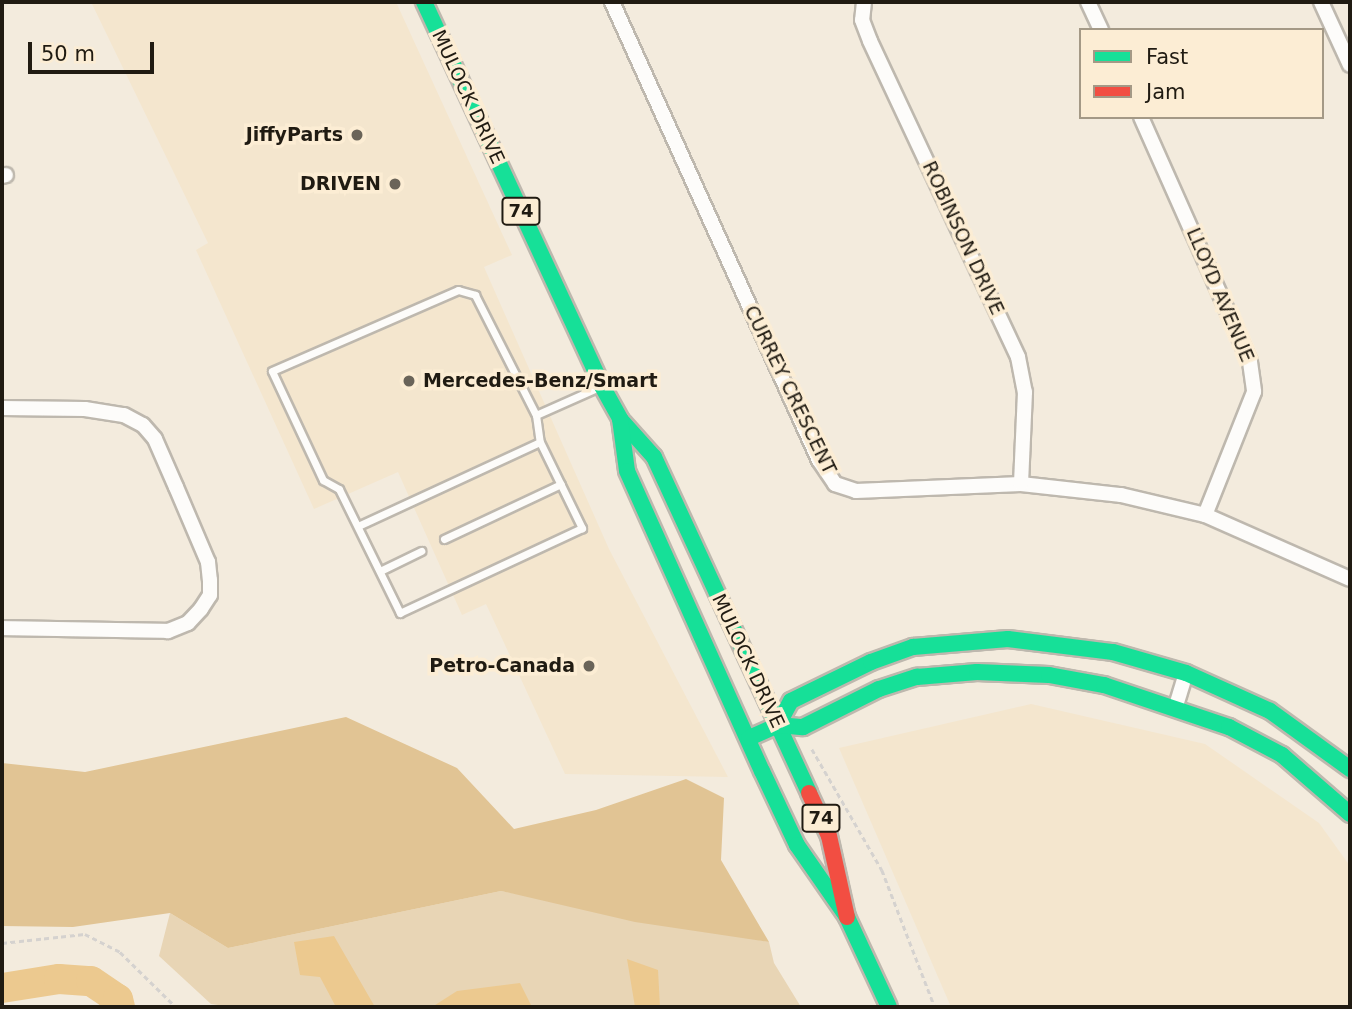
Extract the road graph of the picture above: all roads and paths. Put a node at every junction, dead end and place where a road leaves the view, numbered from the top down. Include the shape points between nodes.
1 (424, 2) edge
2 (612, 2) edge
3 (864, 2) edge
4 (1088, 2) edge
5 (1321, 2) edge
6 (1100, 28) edge
7 (1350, 65) edge
8 (1142, 119) edge
9 (602, 386) junction
10 (2, 408) edge
11 (536, 415) junction
12 (620, 419) junction
13 (540, 442) junction
14 (561, 484) junction
15 (1021, 484) junction
16 (1205, 515) junction
17 (358, 526) junction
18 (444, 540) dead end
19 (421, 551) dead end
20 (380, 571) junction
21 (1350, 579) edge
22 (2, 628) edge
23 (1186, 673) junction
24 (1175, 709) junction
25 (778, 725) junction
26 (749, 738) junction
27 (812, 749) dead end
28 (1350, 769) edge
29 (1350, 777) edge
30 (1336, 797) junction
31 (1350, 814) edge
32 (848, 917) junction
33 (2, 943) edge
34 (176, 1007) edge
35 (889, 1007) edge
36 (935, 1007) edge

1 - 9 main road, MULOCK DRIVE / 74
2 - 15 street, CURREY CRESCENT via 820,460 835,484 846,490 874,492
3 - 15 street, ROBINSON DRIVE via 862,20 870,41 1018,357 1025,392
4 - 6 street
5 - 7 street
8 - 16 street, LLOYD AVENUE via 1250,362 1254,392
9 - 11 lane
9 - 12 main road, MULOCK DRIVE / 74
10 - 22 street via 85,409 124,415 143,425 155,439 171,475 208,562 211,580 210,595 201,609 188,623 168,631
11 - 13 lane
11 - 17 lane via 475,295 458,290 271,371 323,480 339,489
12 - 25 main road, MULOCK DRIVE / 74 via 654,457
12 - 26 main road, MULOCK DRIVE / 74 via 627,471
13 - 14 lane
13 - 17 lane
14 - 18 lane
14 - 20 lane via 582,527 400,613
15 - 16 street, CURREY CRESCENT via 1121,495
16 - 21 street, CURREY CRESCENT
17 - 20 lane
19 - 20 lane
23 - 24 street
23 - 25 main road via 1114,652 1008,639 913,647 791,701
23 - 28 main road via 1270,711
24 - 25 main road via 1104,685 1049,675 977,673 917,677 879,689 803,727
24 - 30 main road via 1228,727 1282,755
25 - 26 main road
25 - 32 main road, MULOCK DRIVE / 74 via 830,836
26 - 32 main road, MULOCK DRIVE / 74 via 797,845
27 - 36 path via 882,870
29 - 30 main road
30 - 31 main road
32 - 35 main road, MULOCK DRIVE / 74
33 - 34 path via 85,934 120,952

